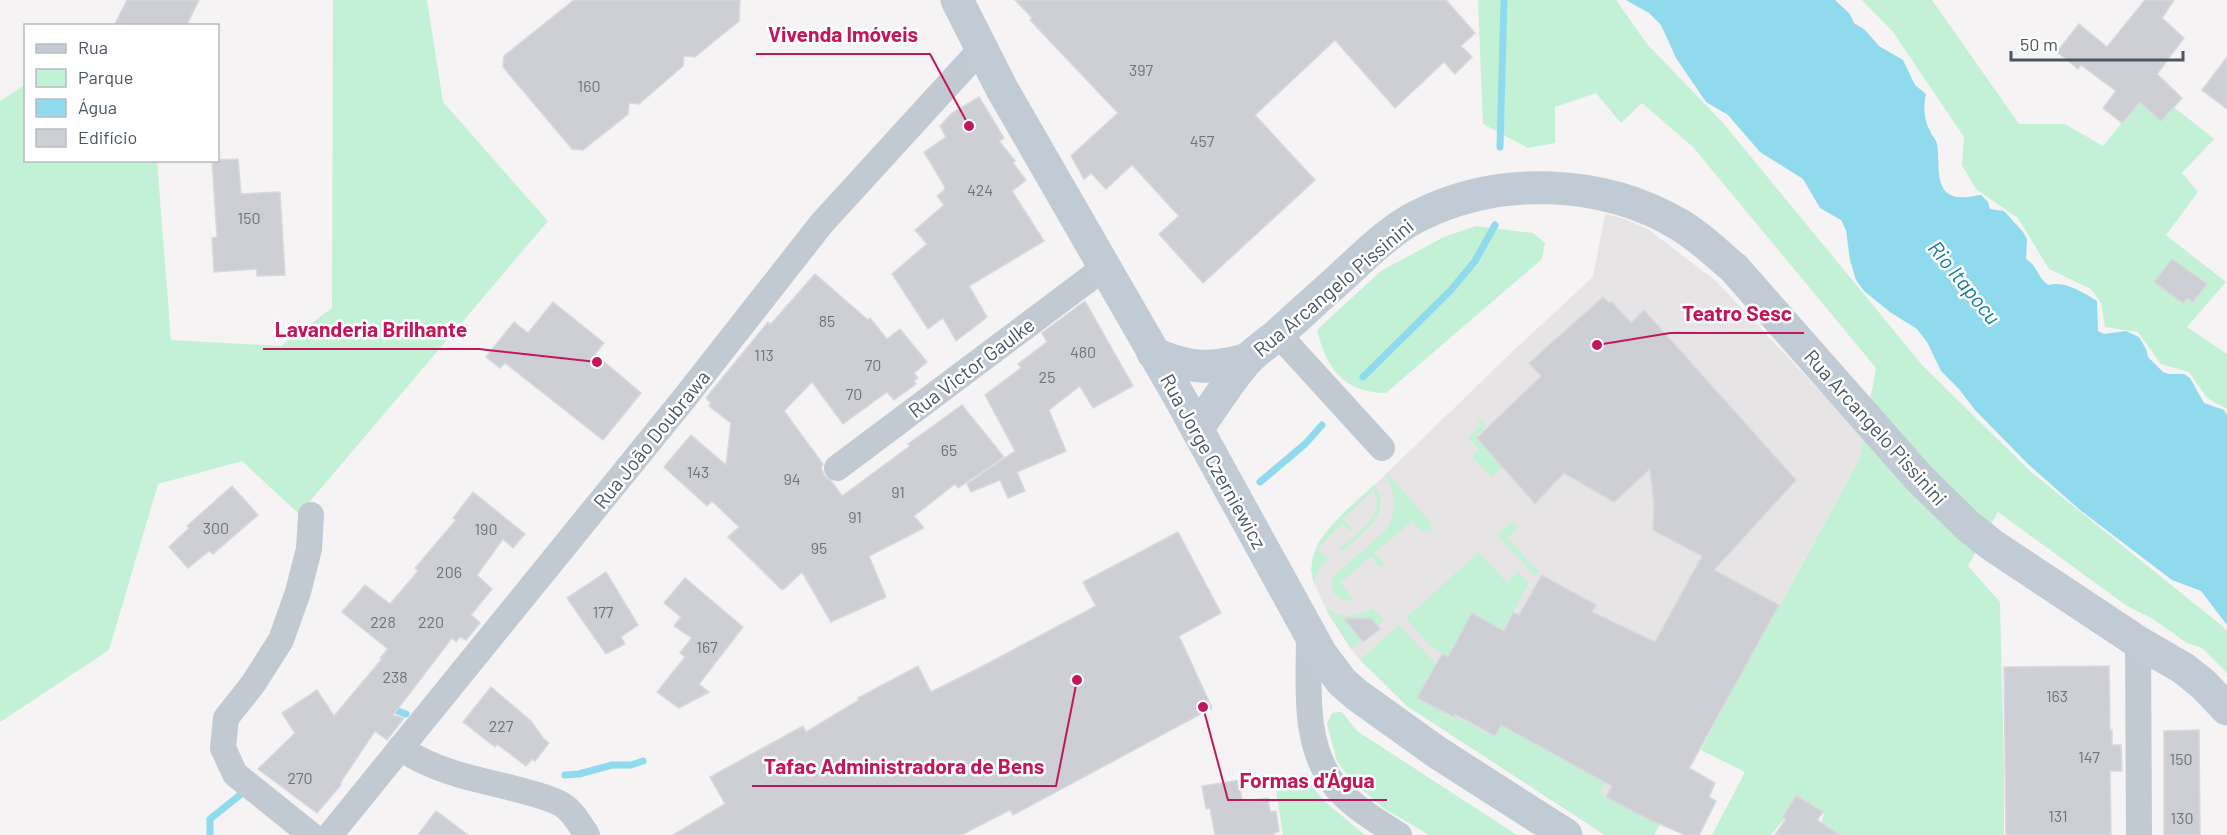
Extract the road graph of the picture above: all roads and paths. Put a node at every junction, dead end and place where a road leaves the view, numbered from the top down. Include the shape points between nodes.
1 (957, 0) edge
2 (981, 49) junction
3 (1105, 267) junction
4 (1278, 334) junction
5 (1153, 353) junction
6 (1248, 359) junction
7 (1197, 429) junction
8 (1382, 448) dead end
9 (837, 468) dead end
10 (310, 515) dead end
11 (1309, 635) junction
12 (2138, 642) junction
13 (1342, 682) junction
14 (1309, 701) junction
15 (2227, 709) edge
16 (400, 748) junction
17 (310, 835) edge
18 (330, 835) edge
19 (588, 835) edge
20 (1399, 835) edge
21 (1566, 835) edge
22 (2139, 835) edge

1 - 2 main road, Rua Jorge Czerniewicz
2 - 3 main road, Rua Jorge Czerniewicz
2 - 16 street, Rua João Doubrawa via 822,223
3 - 5 main road, Rua Jorge Czerniewicz
3 - 9 street, Rua Victor Gaulke
4 - 6 main road, Rua Arcangelo Pissinini
4 - 8 street
4 - 12 main road, Rua Arcangelo Pissinini via 1391,234 1450,203 1513,190 1560,188 1626,200 1680,225 1734,268 1919,478 1967,525
5 - 6 main road, Rua Arcangelo Pissinini via 1187,366 1225,366
5 - 7 main road, Rua Jorge Czerniewicz
6 - 7 main road, Rua Arcangelo Pissinini
7 - 11 main road, Rua Jorge Czerniewicz
10 - 17 street via 309,549 281,640 226,718 222,748 235,774
11 - 13 main road, Rua Jorge Czerniewicz
11 - 14 street
12 - 15 main road, Rua Arcangelo Pissinini via 2203,684
12 - 22 street
13 - 14 street via 1325,687
13 - 21 main road, Rua Jorge Czerniewicz via 1435,751
14 - 20 street via 1312,735 1323,768 1337,789 1372,819
16 - 18 street, Rua João Doubrawa
16 - 19 street via 449,773 541,795 562,804

